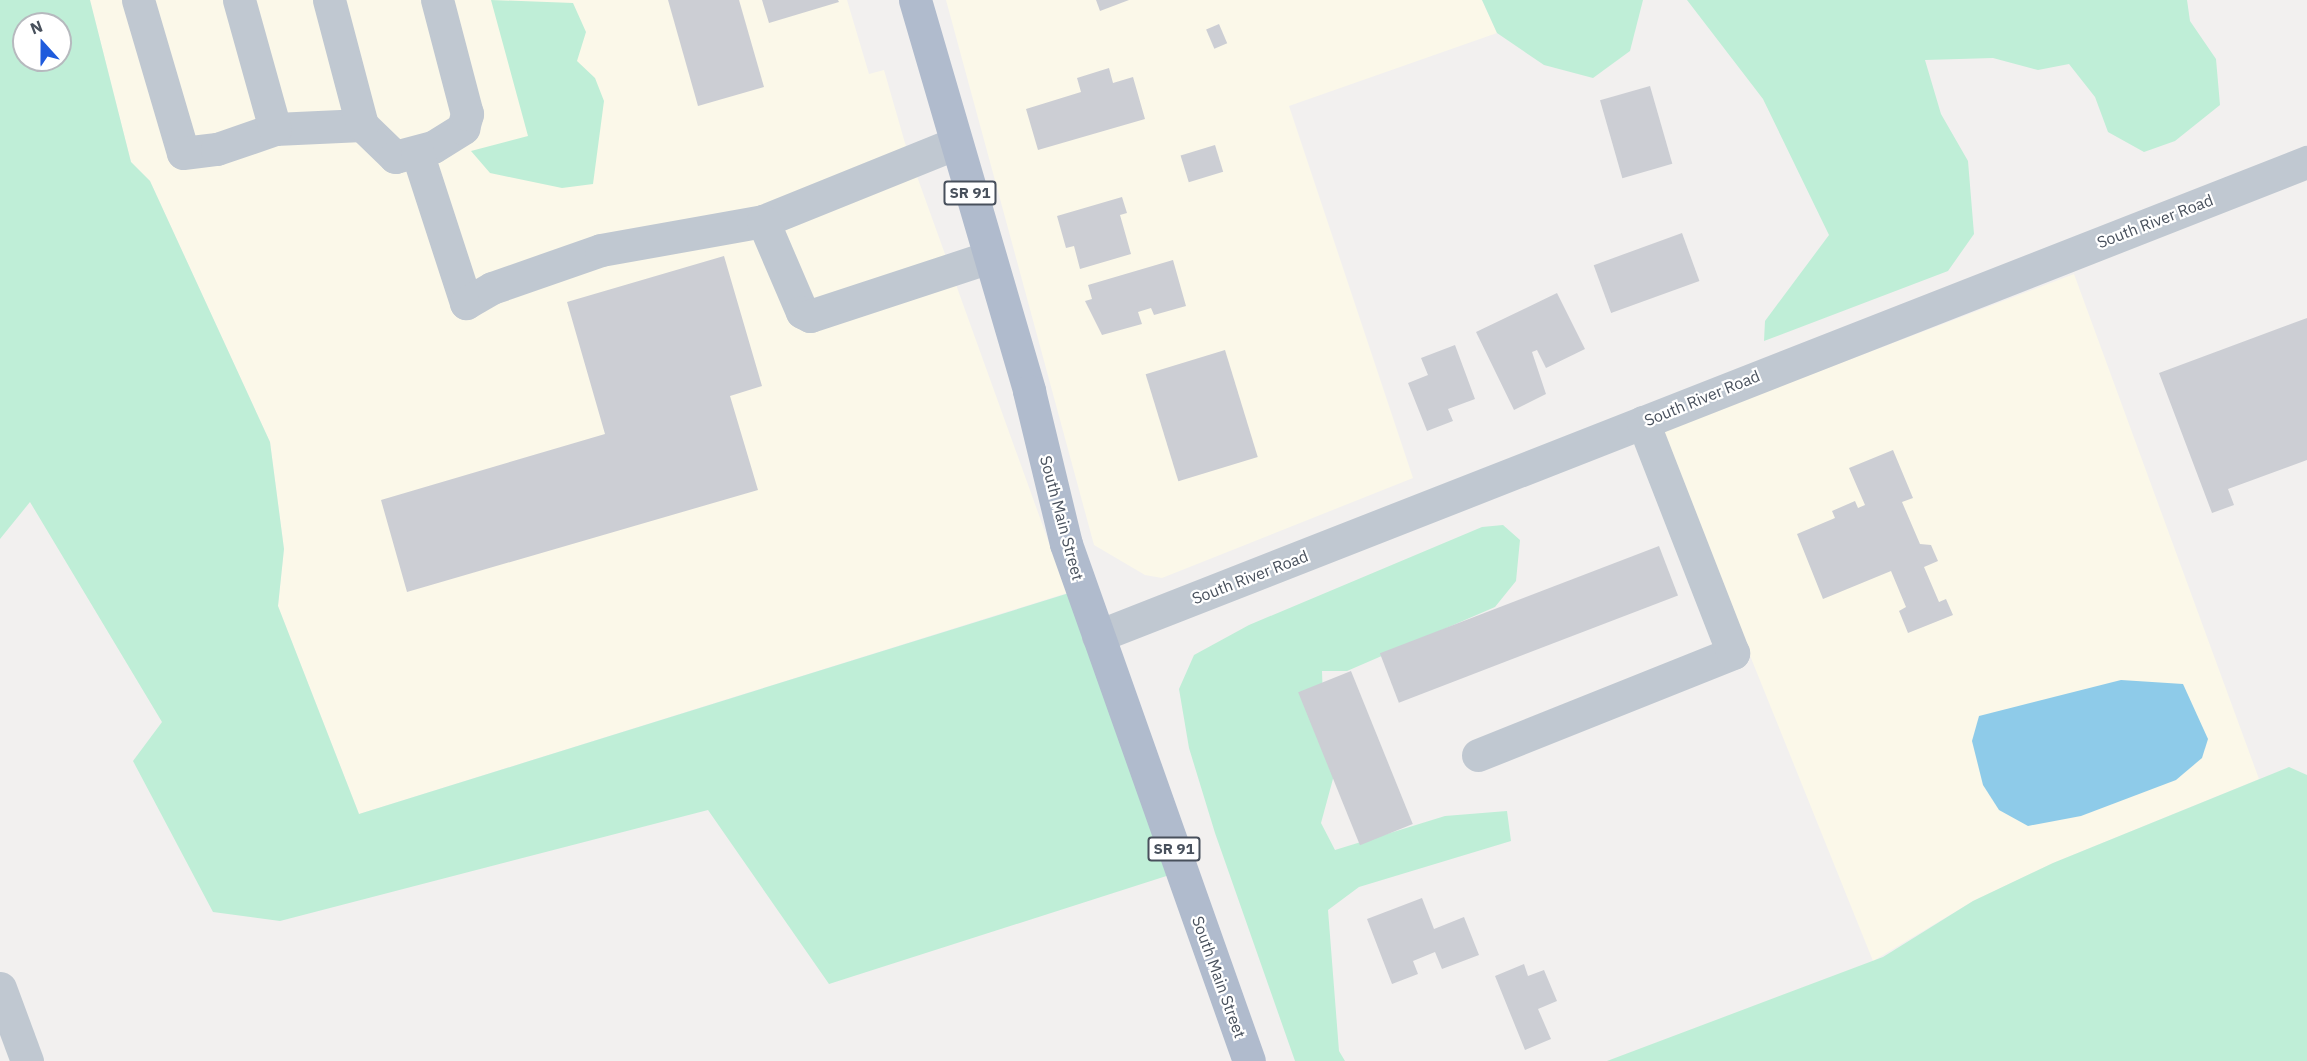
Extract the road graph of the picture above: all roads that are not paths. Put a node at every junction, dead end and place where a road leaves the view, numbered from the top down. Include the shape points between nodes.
1 (138, 0) edge
2 (239, 0) edge
3 (329, 0) edge
4 (437, 0) edge
5 (915, 0) edge
6 (362, 125) junction
7 (276, 129) junction
8 (956, 143) junction
9 (417, 152) junction
10 (2307, 162) edge
11 (763, 221) junction
12 (989, 257) junction
13 (1643, 422) junction
14 (1098, 636) junction
15 (1478, 755) dead end
16 (0, 988) edge
17 (27, 1061) edge
18 (1249, 1061) edge

1 - 7 street via 183,153 217,148
2 - 7 street
3 - 6 street
4 - 9 street via 467,114 463,128
5 - 8 main road, South Main Street / SR 91
6 - 7 street
6 - 9 street via 395,157
8 - 11 street
8 - 12 main road, South Main Street / SR 91
9 - 11 street via 466,303 492,288 601,250
10 - 13 street, South River Road
11 - 12 street via 802,312 810,316
12 - 14 main road, South Main Street / SR 91 via 1066,544
13 - 14 street, South River Road
13 - 15 street via 1733,653
14 - 18 main road, South Main Street / SR 91
16 - 17 street

